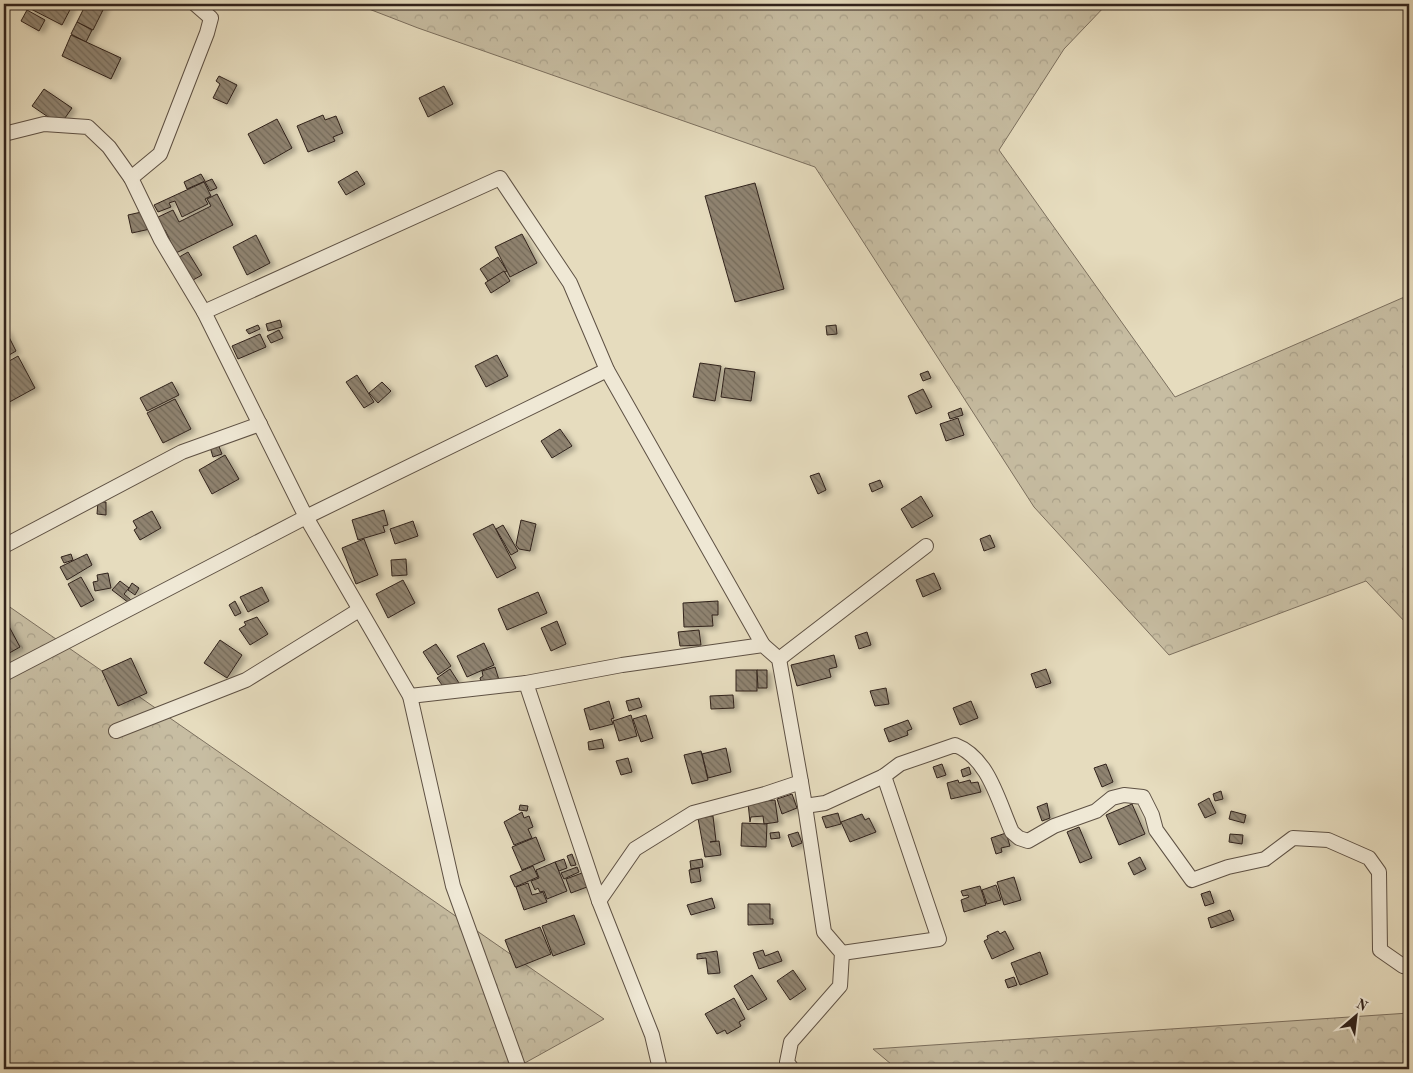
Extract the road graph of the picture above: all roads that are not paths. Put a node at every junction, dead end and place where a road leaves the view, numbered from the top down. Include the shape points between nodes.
1 (195, 4) edge
2 (4, 134) edge
3 (131, 178) junction
4 (204, 312) junction
5 (607, 370) junction
6 (260, 424) junction
7 (306, 517) junction
8 (4, 546) edge
9 (926, 546) dead end
10 (359, 610) junction
11 (763, 645) junction
12 (779, 659) junction
13 (4, 674) edge
14 (526, 683) junction
15 (410, 696) junction
16 (116, 731) dead end
17 (884, 776) junction
18 (800, 782) junction
19 (805, 806) junction
20 (599, 901) junction
21 (842, 953) junction
22 (1409, 967) edge
23 (519, 1069) edge
24 (660, 1069) edge
25 (792, 1069) edge

1 - 3 street via 211,18 207,33 160,154
2 - 3 street via 44,124 88,127 109,147
3 - 4 street via 161,240
4 - 5 street via 500,178 570,283
4 - 6 street
5 - 7 street
5 - 11 street
6 - 7 street
6 - 8 street via 182,452
7 - 10 street
7 - 13 street
9 - 12 street
10 - 15 street
10 - 16 street via 246,680
11 - 12 street
11 - 14 street via 622,665
12 - 18 street
14 - 15 street
14 - 20 street
15 - 23 street via 453,886
17 - 19 street via 825,803
17 - 21 street via 940,939
17 - 22 street via 900,764 940,749 955,745 967,750 983,768 1012,832 1028,841 1054,826 1096,811 1112,798 1124,795 1143,797 1156,830 1192,880 1228,867 1265,859 1293,838 1328,840 1369,858 1379,872 1380,950
18 - 19 street
18 - 20 street via 693,813 634,849
19 - 21 street via 824,932
20 - 24 street via 652,1035
21 - 25 street via 840,986 791,1042 787,1062

